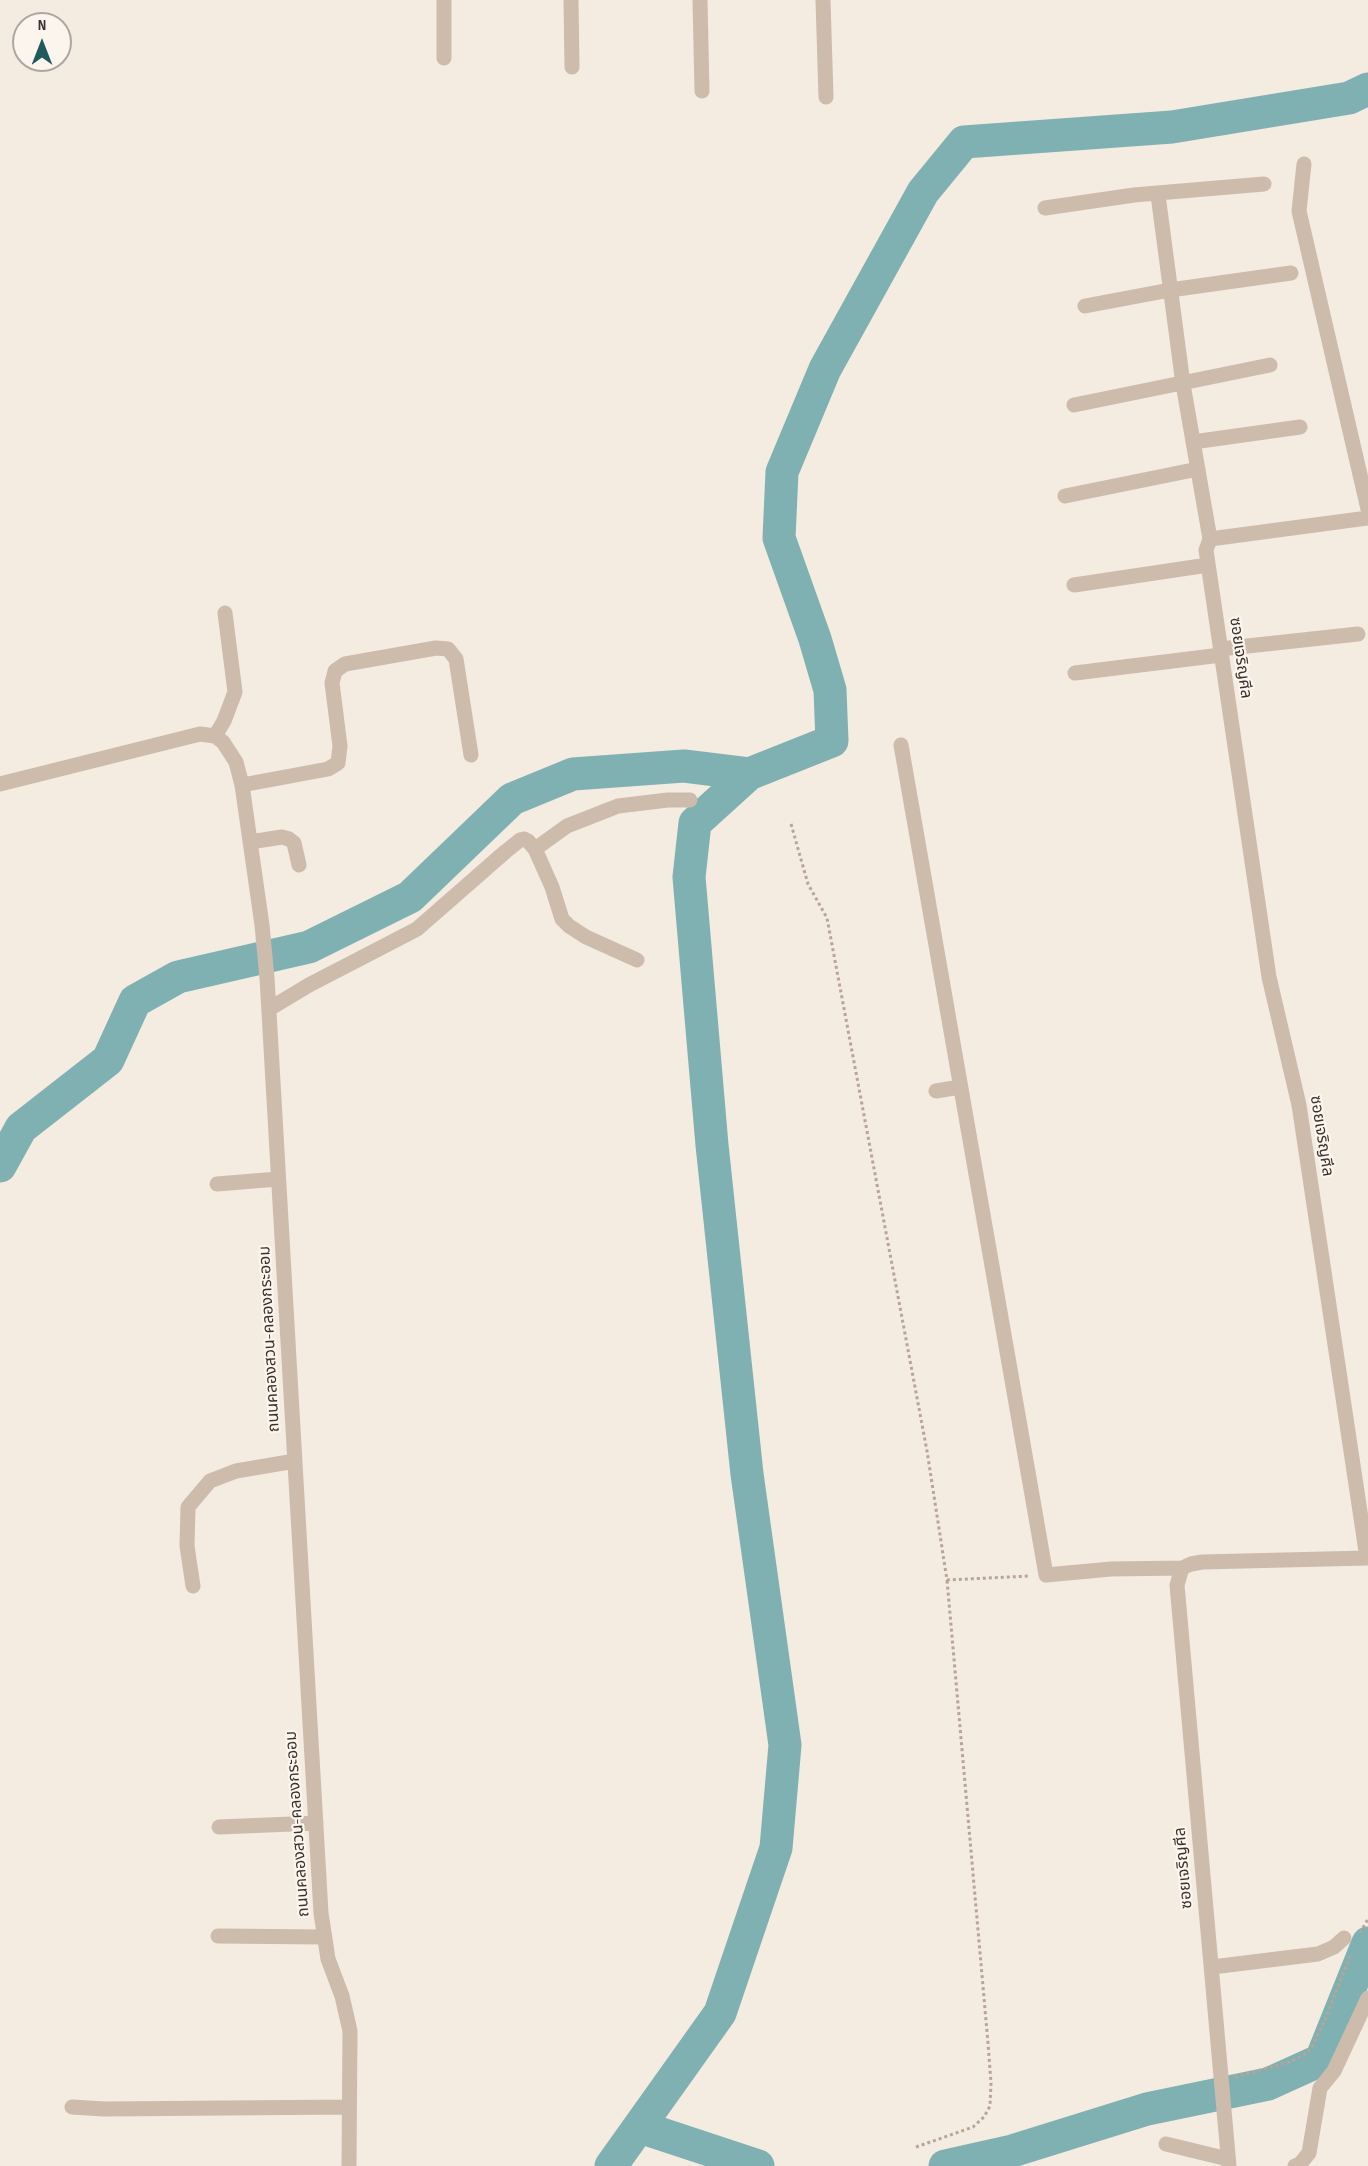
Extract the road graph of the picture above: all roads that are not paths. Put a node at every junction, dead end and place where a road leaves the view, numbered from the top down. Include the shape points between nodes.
1 (444, 0) edge
2 (571, 0) edge
3 (699, 0) edge
4 (823, 0) edge
5 (444, 58) dead end
6 (572, 67) dead end
7 (702, 91) dead end
8 (826, 97) dead end
9 (1305, 164) dead end
10 (1264, 184) dead end
11 (1158, 195) junction
12 (1045, 208) dead end
13 (1292, 273) dead end
14 (1170, 290) junction
15 (1084, 306) dead end
16 (1270, 366) dead end
17 (1183, 384) junction
18 (1074, 405) dead end
19 (1300, 427) dead end
20 (1193, 442) junction
21 (1198, 469) junction
22 (1065, 496) dead end
23 (1368, 509) edge
24 (1368, 518) edge
25 (1210, 538) junction
26 (1208, 565) junction
27 (1074, 585) dead end
28 (225, 613) dead end
29 (1358, 634) dead end
30 (1221, 652) junction
31 (1075, 673) dead end
32 (215, 736) junction
33 (901, 745) dead end
34 (471, 755) dead end
35 (0, 784) edge
36 (242, 784) junction
37 (690, 800) dead end
38 (250, 842) junction
39 (535, 849) junction
40 (299, 865) dead end
41 (637, 960) dead end
42 (268, 1009) junction
43 (960, 1087) junction
44 (936, 1091) dead end
45 (278, 1179) junction
46 (217, 1184) dead end
47 (295, 1461) junction
48 (1367, 1558) edge
49 (1182, 1568) junction
50 (193, 1586) dead end
51 (316, 1823) junction
52 (219, 1827) dead end
53 (218, 1936) dead end
54 (1352, 1936) road end
55 (325, 1937) junction
56 (1212, 1967) junction
57 (1368, 1998) edge
58 (72, 2107) dead end
59 (349, 2107) junction
60 (1166, 2144) dead end
61 (1228, 2162) edge
62 (349, 2166) edge
63 (1295, 2166) edge

1 - 5 street
2 - 6 street
3 - 7 street
4 - 8 street
9 - 23 street via 1299,211
10 - 11 street
11 - 12 street
11 - 14 street, ซอยเจริญศีล
13 - 14 street
14 - 15 street
14 - 17 street, ซอยเจริญศีล
16 - 17 street
17 - 18 street
17 - 20 street, ซอยเจริญศีล
19 - 20 street
20 - 21 street, ซอยเจริญศีล
21 - 22 street
21 - 25 street, ซอยเจริญศีล
24 - 25 street
25 - 26 street, ซอยเจริญศีล via 1206,550
26 - 27 street
26 - 30 street, ซอยเจริญศีล
28 - 32 street via 235,692
29 - 30 street
30 - 31 street
30 - 48 street, ซอยเจริญศีล via 1269,977 1299,1105
32 - 35 street via 200,734
32 - 36 street, ถนนคลองสวน-คลองกระออม via 236,762
33 - 43 street
34 - 36 street via 456,659 448,649 436,648 345,664 335,671 332,684 340,746 338,763 328,769
36 - 38 street, ถนนคลองสวน-คลองกระออม
37 - 39 street via 618,806 567,826
38 - 40 street via 289,839 294,843
38 - 42 street, ถนนคลองสวน-คลองกระออม via 262,925
39 - 41 street via 562,919 586,937
39 - 42 street via 528,841 520,840 417,929
42 - 45 street, ถนนคลองสวน-คลองกระออม
43 - 44 street
43 - 49 street, ซอยเจริญศีล via 1046,1575
45 - 46 street
45 - 47 street, ถนนคลองสวน-คลองกระออม
47 - 50 street via 236,1471 210,1481 188,1507 187,1546
47 - 51 street, ถนนคลองสวน-คลองกระออม
48 - 49 street, ซอยเจริญศีล via 1202,1562
49 - 56 street, ซอยเจริญศีล via 1177,1585
51 - 52 street
51 - 55 street, ถนนคลองสวน-คลองกระออม
53 - 55 street
54 - 56 street via 1318,1954
55 - 59 street, ถนนคลองสวน-คลองกระออม via 350,2031
56 - 61 street, ซอยเจริญศีล
57 - 63 street via 1334,2071 1320,2088 1309,2153
58 - 59 street
59 - 62 street, ถนนคลองสวน-คลองกระออม
60 - 61 street

